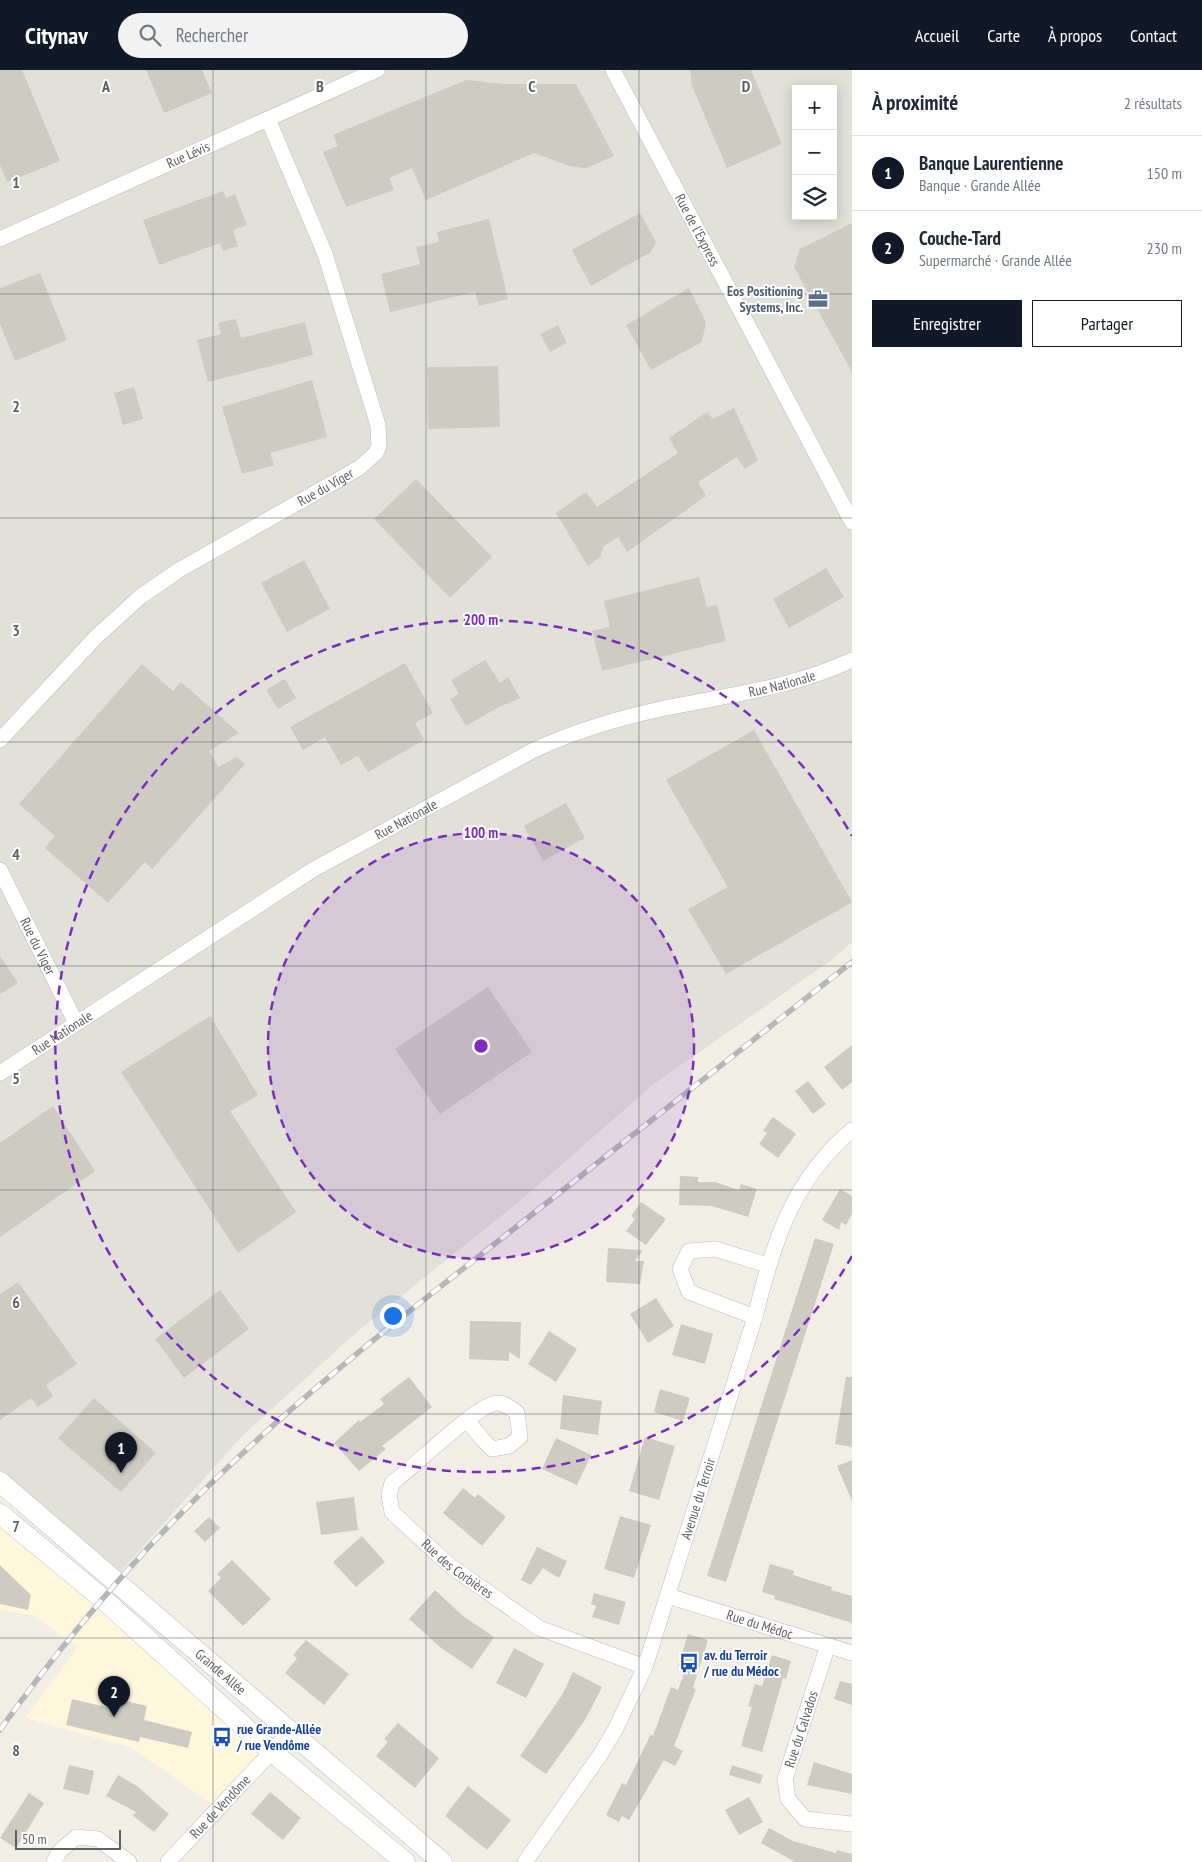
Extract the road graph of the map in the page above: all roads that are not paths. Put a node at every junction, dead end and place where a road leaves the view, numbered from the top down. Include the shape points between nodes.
1 (377, 70) edge
2 (613, 70) edge
3 (268, 118) junction
4 (0, 239) edge
5 (852, 522) edge
6 (852, 660) edge
7 (0, 740) edge
8 (0, 870) edge
9 (76, 1023) junction
10 (0, 1073) edge
11 (852, 1130) edge
12 (768, 1265) junction
13 (755, 1317) junction
14 (467, 1420) dead end
15 (0, 1482) edge
16 (0, 1514) edge
17 (668, 1596) junction
18 (827, 1648) junction
19 (852, 1653) edge
20 (645, 1667) junction
21 (290, 1732) junction
22 (271, 1751) junction
23 (852, 1824) edge
24 (54, 1862) edge
25 (129, 1862) edge
26 (168, 1862) edge
27 (405, 1862) edge
28 (442, 1862) edge
29 (525, 1862) edge

1 - 3 street, Rue Lévis
2 - 5 street, Rue de l'Express
3 - 4 street, Rue Lévis
3 - 7 street, Rue du Viger via 325,254 344,312 378,425 380,436 376,453 359,468 179,570 140,597 96,637
6 - 9 street, Rue Nationale via 785,685 636,715 544,745 468,783 314,869
8 - 9 street, Rue du Viger
9 - 10 street, Rue Nationale
11 - 12 street, Avenue du Terroir via 830,1148 796,1195
12 - 13 street, Avenue du Terroir
12 - 13 street via 715,1249 689,1251 680,1269 689,1292
13 - 17 street, Avenue du Terroir
14 - 20 street, Rue des Corbières via 392,1483 389,1495 392,1512 449,1565 539,1628
15 - 21 street, Grande Allée
16 - 22 street, Grande Allée via 103,1599
17 - 18 street, Rue du Médoc
17 - 20 street, Avenue du Terroir
18 - 19 street, Rue du Médoc
18 - 23 street, Rue du Calvados via 785,1779 788,1799 805,1819
20 - 29 street, Avenue du Terroir via 600,1755
21 - 22 street, Rue de Vendôme
21 - 28 street, Grande Allée
22 - 26 street, Rue de Vendôme
22 - 27 street, Grande Allée
24 - 25 street via 59,1852 76,1837 98,1839

